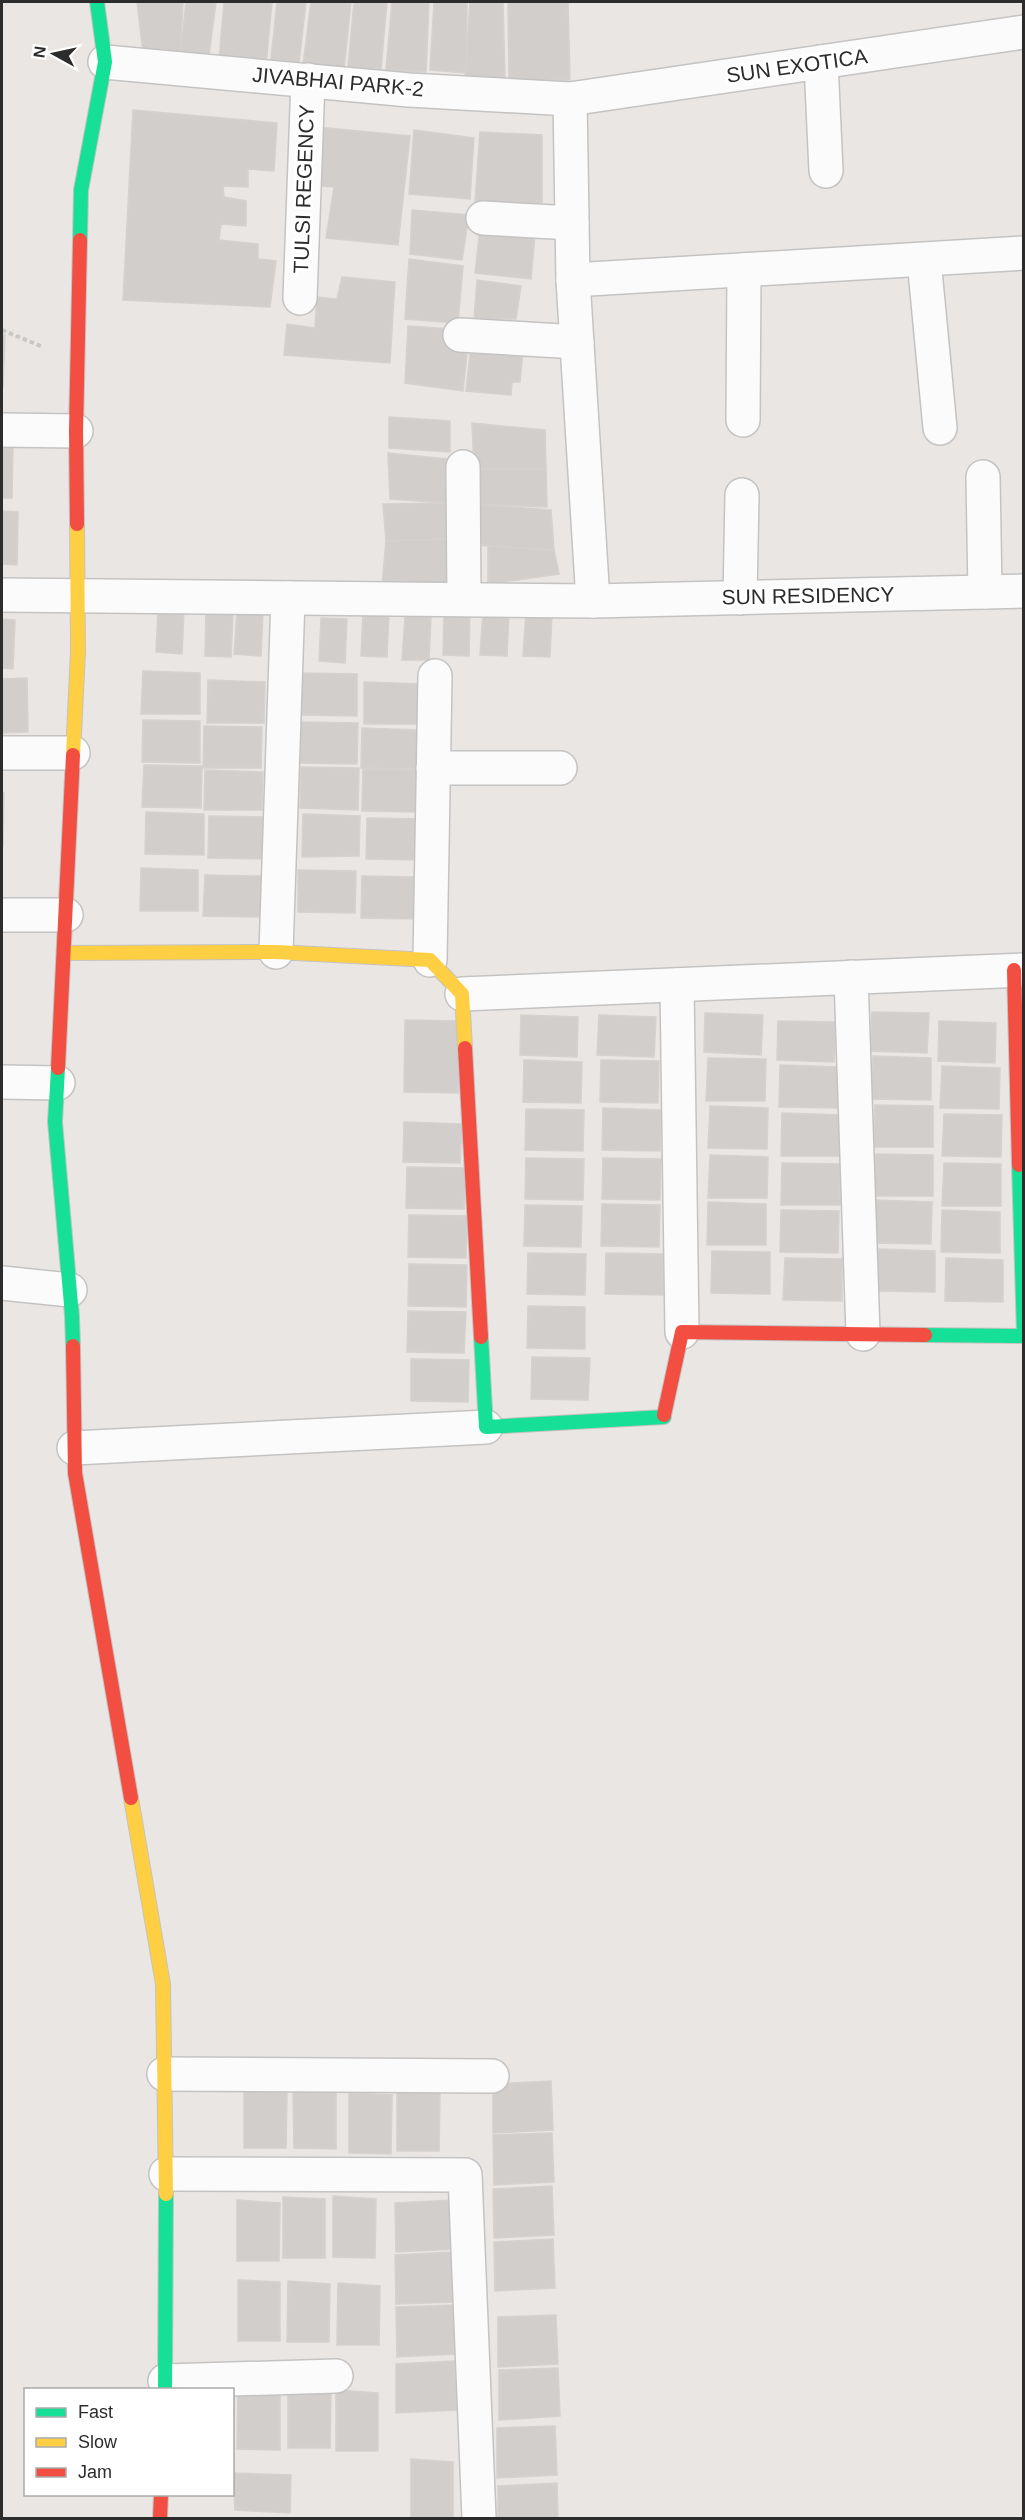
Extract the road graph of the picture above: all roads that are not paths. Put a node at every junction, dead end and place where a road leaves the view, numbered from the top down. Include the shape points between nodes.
1 (97, 2) edge
2 (1023, 33) edge
3 (105, 62) junction
4 (821, 62) junction
5 (308, 80) junction
6 (570, 99) junction
7 (826, 171) dead end
8 (483, 218) dead end
9 (572, 223) junction
10 (1023, 253) edge
11 (924, 260) junction
12 (744, 270) junction
13 (573, 280) junction
14 (300, 298) dead end
15 (460, 335) dead end
16 (577, 342) junction
17 (743, 420) dead end
18 (940, 428) dead end
19 (2, 430) edge
20 (76, 430) junction
21 (463, 467) dead end
22 (982, 477) dead end
23 (742, 495) dead end
24 (1023, 591) edge
25 (985, 592) junction
26 (2, 595) edge
27 (78, 596) junction
28 (288, 598) junction
29 (740, 598) junction
30 (464, 599) junction
31 (593, 601) junction
32 (435, 676) dead end
33 (2, 753) edge
34 (73, 753) junction
35 (434, 768) junction
36 (560, 768) dead end
37 (2, 915) edge
38 (66, 915) junction
39 (276, 952) junction
40 (64, 953) junction
41 (430, 960) junction
42 (1019, 970) edge
43 (851, 977) junction
44 (677, 985) junction
45 (462, 994) junction
46 (2, 1082) edge
47 (58, 1083) junction
48 (2, 1283) edge
49 (70, 1290) junction
50 (682, 1332) junction
51 (863, 1334) junction
52 (486, 1427) junction
53 (74, 1448) junction
54 (164, 2074) junction
55 (492, 2076) dead end
56 (166, 2174) junction
57 (336, 2376) dead end
58 (165, 2385) edge
59 (161, 2496) edge
60 (160, 2518) edge
61 (479, 2518) edge

1 - 3 street
2 - 4 street, SUN EXOTICA
3 - 5 street, JIVABHAI PARK-2
3 - 20 street via 81,190
4 - 6 street, SUN EXOTICA
4 - 7 street
5 - 6 street, JIVABHAI PARK-2
5 - 14 street, TULSI REGENCY
6 - 9 street
8 - 9 street
9 - 13 street
10 - 11 street
11 - 12 street
11 - 18 street
12 - 13 street
12 - 17 street
13 - 16 street
15 - 16 street
16 - 31 street
19 - 20 street
20 - 27 street
21 - 30 street
22 - 25 street
23 - 29 street
24 - 25 street, SUN RESIDENCY
25 - 29 street, SUN RESIDENCY
26 - 27 street, SUN RESIDENCY
27 - 28 street, SUN RESIDENCY
27 - 34 street
28 - 30 street, SUN RESIDENCY
28 - 39 street
29 - 31 street, SUN RESIDENCY
30 - 31 street, SUN RESIDENCY
32 - 35 street
33 - 34 street
34 - 38 street
35 - 36 street
35 - 41 street
37 - 38 street
38 - 40 street
39 - 40 street
39 - 41 street
40 - 47 street
41 - 45 street
42 - 43 street
42 - 51 street via 1023,1336
43 - 44 street
43 - 51 street
44 - 45 street
44 - 50 street
45 - 52 street
46 - 47 street
47 - 49 street via 55,1122
48 - 49 street
49 - 53 street
50 - 51 street
50 - 52 street via 664,1417
52 - 53 street
53 - 54 street via 75,1473 163,1984
54 - 55 street
54 - 56 street
56 - 58 street
56 - 61 street via 465,2175
57 - 58 street
59 - 60 street

